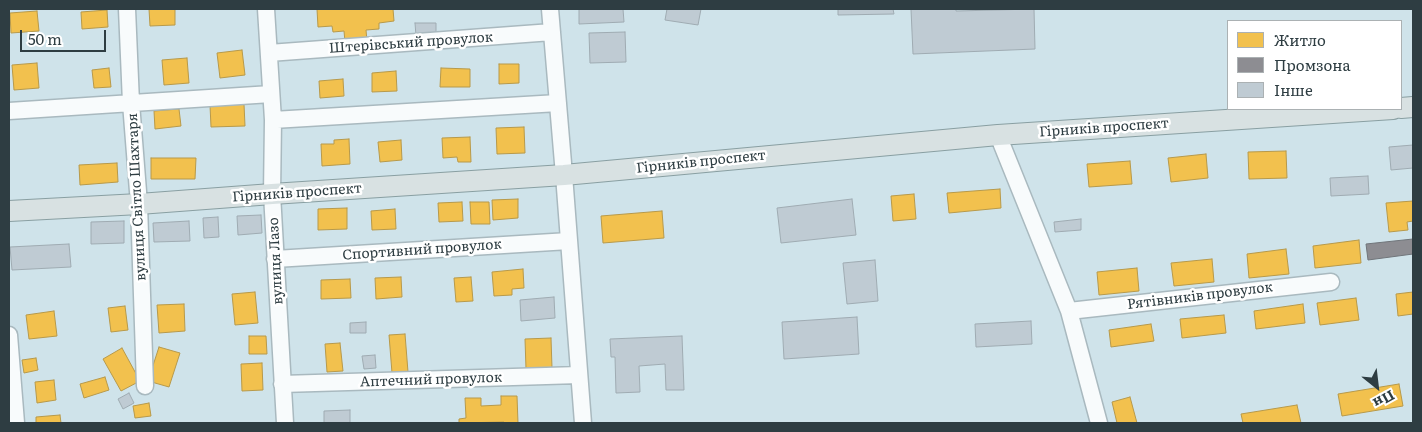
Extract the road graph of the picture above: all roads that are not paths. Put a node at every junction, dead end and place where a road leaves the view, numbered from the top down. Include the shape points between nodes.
1 (127, 9) edge
2 (266, 9) edge
3 (550, 9) edge
4 (552, 32) junction
5 (269, 53) junction
6 (271, 94) junction
7 (131, 103) junction
8 (558, 103) junction
9 (1378, 110) edge
10 (9, 111) edge
11 (273, 120) junction
12 (998, 135) junction
13 (564, 175) junction
14 (272, 194) junction
15 (139, 204) junction
16 (9, 211) edge
17 (569, 241) junction
18 (275, 259) junction
19 (1331, 282) dead end
20 (1069, 312) junction
21 (9, 335) edge
22 (579, 375) junction
23 (10, 378) edge
24 (282, 384) junction
25 (145, 386) dead end
26 (16, 423) edge
27 (285, 423) edge
28 (582, 423) edge
29 (1099, 423) edge

1 - 7 street, вулиця Світло Шахтаря
2 - 5 street, вулиця Лазо
3 - 4 street
4 - 5 street, Штерівський провулок
4 - 8 street
5 - 6 street, вулиця Лазо
6 - 7 street
6 - 11 street, вулиця Лазо
7 - 10 street
7 - 15 street, вулиця Світло Шахтаря
8 - 11 street
8 - 13 street
9 - 12 main road, Гірників проспект
11 - 14 street, вулиця Лазо
12 - 13 main road, Гірників проспект
12 - 20 street
13 - 14 main road, Гірників проспект
13 - 17 street
14 - 15 main road, Гірників проспект
14 - 18 street, вулиця Лазо
15 - 16 main road, Гірників проспект
15 - 25 street, вулиця Світло Шахтаря
17 - 18 street, Спортивний провулок
17 - 22 street
18 - 24 street, вулиця Лазо
19 - 20 street, Рятівників провулок
20 - 29 street
21 - 23 street
22 - 24 street, Аптечний провулок
22 - 28 street
23 - 26 street
24 - 27 street, вулиця Лазо

